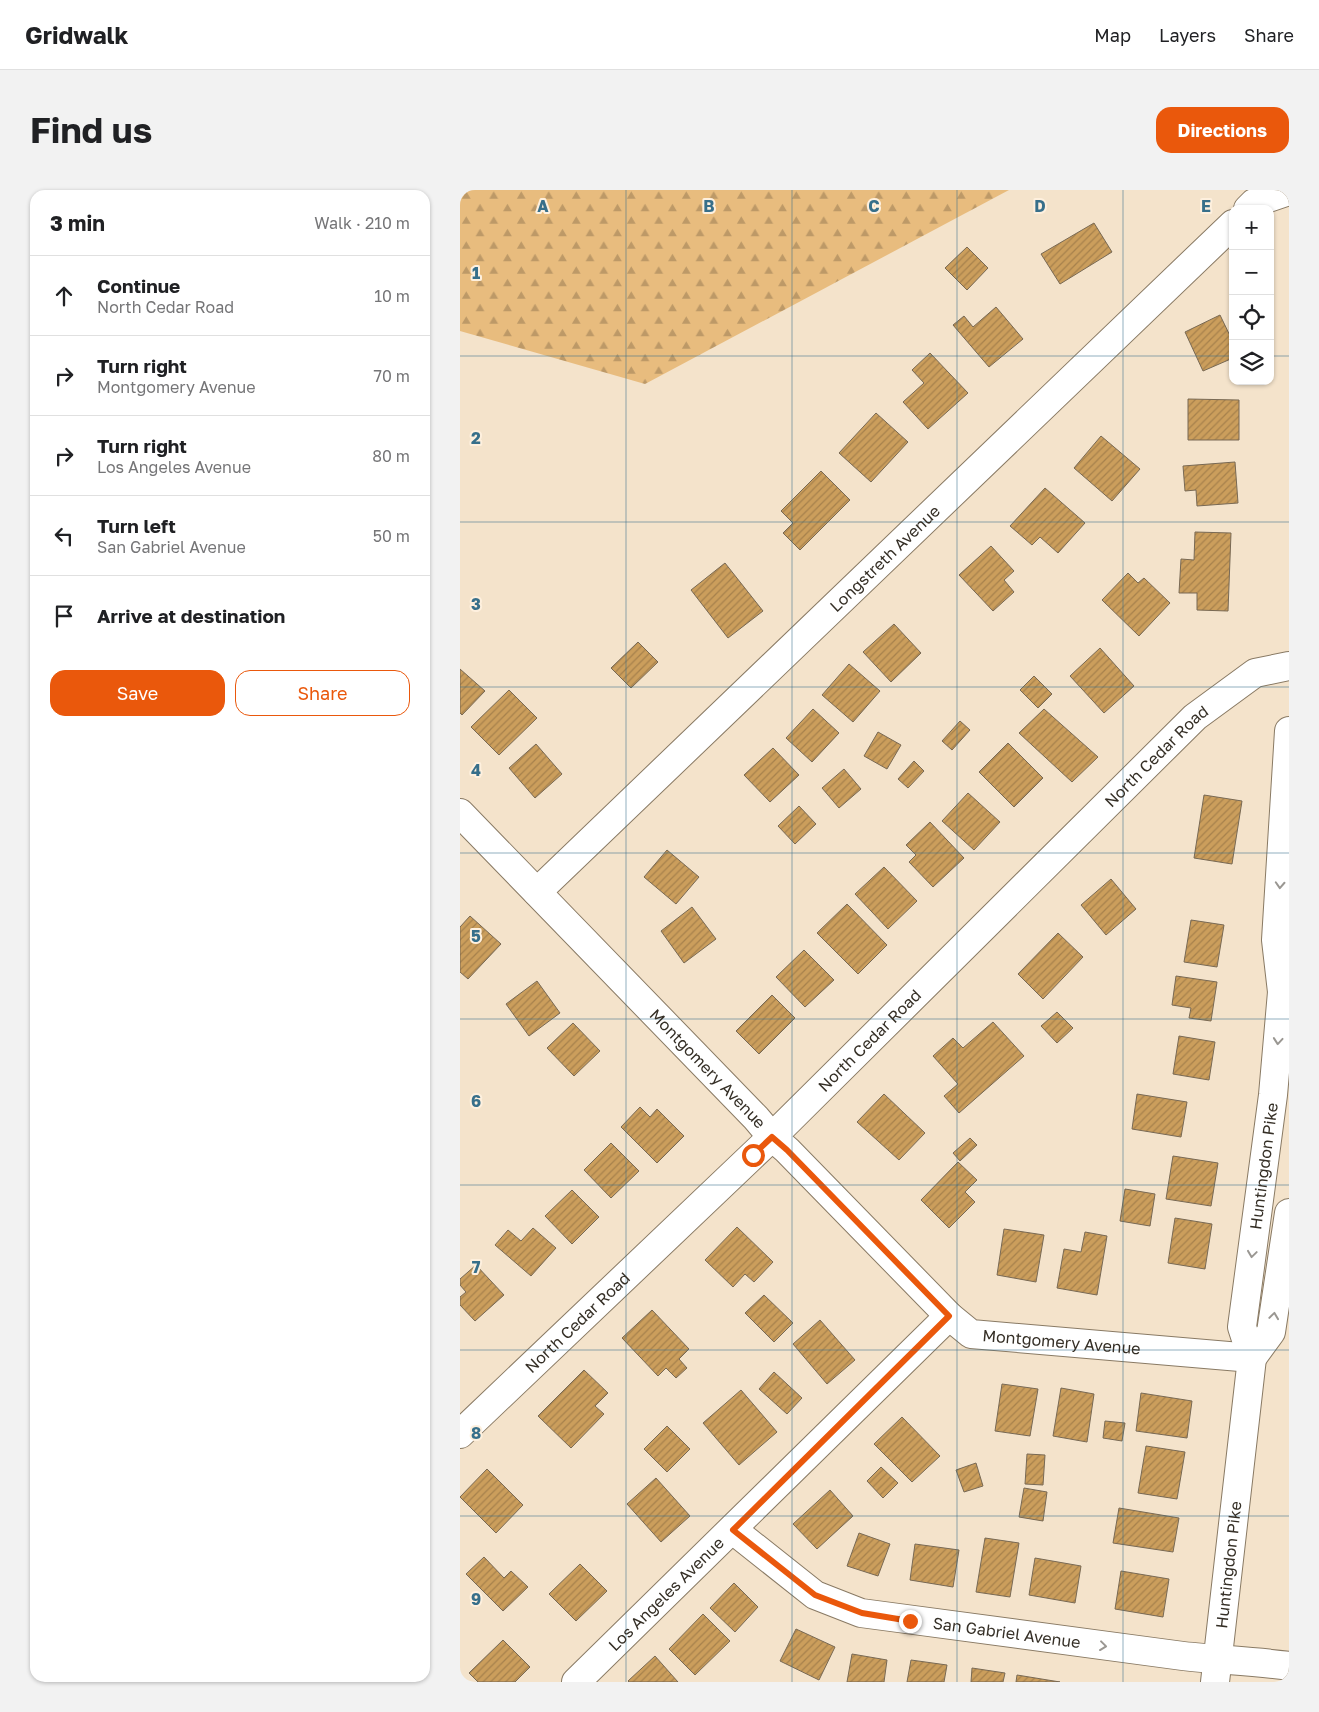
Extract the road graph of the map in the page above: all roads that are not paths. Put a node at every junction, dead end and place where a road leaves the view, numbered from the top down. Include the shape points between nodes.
1 (1289, 190) edge
2 (1252, 205) edge
3 (1229, 228) edge
4 (1289, 666) edge
5 (1289, 731) edge
6 (460, 813) edge
7 (537, 892) junction
8 (1286, 983) edge
9 (772, 1137) junction
10 (1289, 1213) edge
11 (949, 1316) junction
12 (1252, 1358) junction
13 (460, 1434) edge
14 (733, 1530) junction
15 (1289, 1666) edge
16 (1216, 1671) edge
17 (576, 1682) edge

1 - 2 street
3 - 7 street, Longstreth Avenue
4 - 9 street, North Cedar Road via 1255,673 1195,717
5 -> 8 street, Huntingdon Pike via 1276,940
6 - 7 street, Montgomery Avenue
7 - 9 street, Montgomery Avenue
8 -> 12 street, Huntingdon Pike via 1242,1327
9 - 11 street, Montgomery Avenue
9 - 13 street, North Cedar Road
12 -> 10 street, Huntingdon Pike via 1272,1332
11 - 12 street, Montgomery Avenue via 971,1334
11 - 14 street, Los Angeles Avenue
12 - 16 street, Huntingdon Pike
14 -> 16 street, San Gabriel Avenue via 815,1595 862,1613
14 - 17 street, Los Angeles Avenue
15 - 16 street, San Gabriel Avenue via 1251,1661

